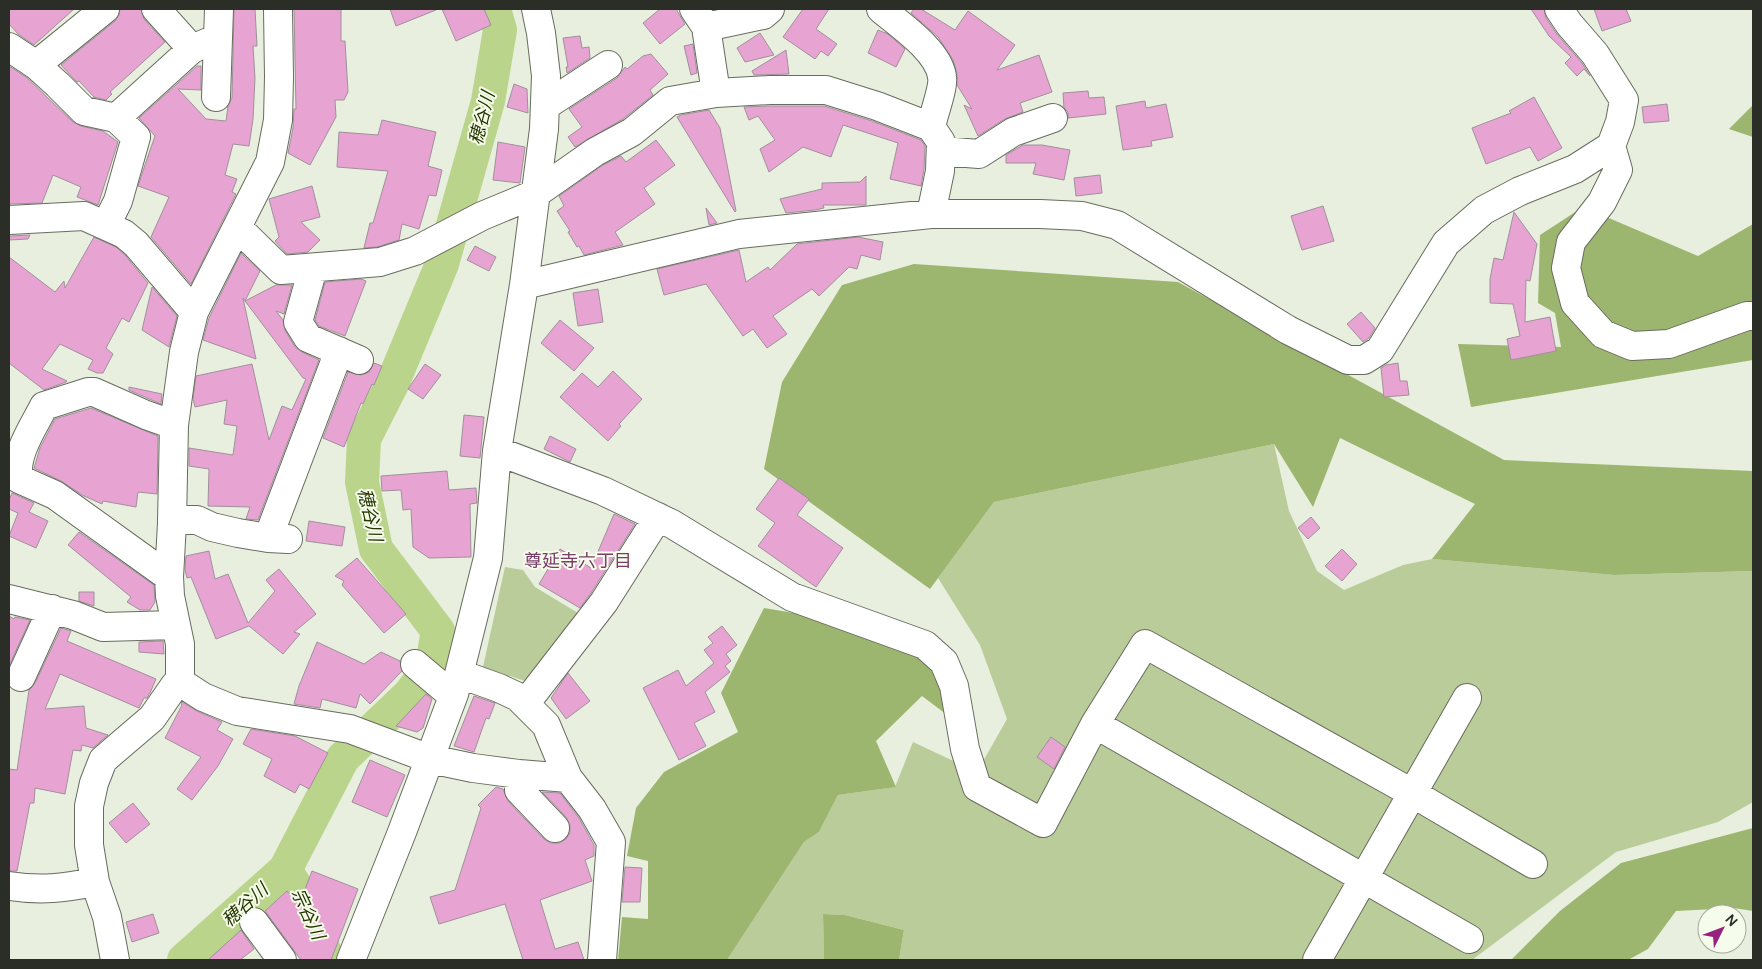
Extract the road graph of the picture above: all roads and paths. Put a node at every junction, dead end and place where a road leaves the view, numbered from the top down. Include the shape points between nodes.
1 (105, 9) edge
2 (156, 9) edge
3 (219, 9) edge
4 (278, 9) edge
5 (536, 9) edge
6 (770, 9) edge
7 (881, 9) edge
8 (1559, 9) edge
9 (700, 18) edge
10 (218, 38) junction
11 (9, 47) edge
12 (192, 49) junction
13 (36, 65) junction
14 (608, 65) dead end
15 (716, 93) junction
16 (216, 97) dead end
17 (545, 106) junction
18 (116, 118) junction
19 (1053, 118) dead end
20 (936, 139) junction
21 (1611, 146) junction
22 (535, 194) junction
23 (931, 214) junction
24 (9, 220) edge
25 (106, 225) junction
26 (237, 227) junction
27 (313, 268) junction
28 (524, 285) junction
29 (194, 312) junction
30 (1753, 316) edge
31 (174, 424) junction
32 (497, 451) junction
33 (658, 517) junction
34 (172, 519) junction
35 (169, 577) junction
36 (9, 600) edge
37 (52, 610) junction
38 (176, 625) junction
39 (21, 676) dead end
40 (441, 679) junction
41 (180, 682) junction
42 (1467, 698) dead end
43 (525, 704) junction
44 (1095, 724) junction
45 (430, 759) junction
46 (519, 774) junction
47 (568, 778) junction
48 (1412, 793) junction
49 (555, 828) dead end
50 (1533, 864) dead end
51 (1364, 880) junction
52 (95, 882) junction
53 (9, 886) edge
54 (254, 922) dead end
55 (1469, 939) dead end
56 (272, 957) edge
57 (115, 960) edge
58 (351, 960) edge
59 (602, 960) edge
60 (1317, 960) edge

1 - 13 street
2 - 12 street
3 - 10 street
4 - 26 street via 278,120 272,154
5 - 17 street via 546,76
6 - 9 street via 763,16
7 - 20 street via 919,41 937,62 943,78
8 - 21 street via 1595,54 1624,100
9 - 15 street
10 - 12 street
10 - 16 street
11 - 13 street
12 - 18 street
13 - 18 street via 84,112
14 - 17 street
15 - 20 street via 826,90 877,106
15 - 22 street via 670,101 632,132 595,152
17 - 22 street
18 - 25 street via 136,137 118,201
19 - 20 street via 1012,132 978,154
20 - 23 street via 940,171
21 - 23 street via 1575,169 1520,191 1484,210 1446,243 1380,350 1364,360 1348,360 1288,330 1117,225 1082,216
21 - 30 street via 1618,170 1602,202 1571,242 1566,268 1575,304 1603,334 1632,346 1669,344
22 - 27 street via 414,251 380,262
22 - 28 street
23 - 28 street via 739,234
24 - 25 street via 84,216
25 - 29 street via 136,244
26 - 27 street via 281,270
26 - 29 street
27 - 34 street via 298,322 308,338 349,355 278,538 212,527 197,520
28 - 32 street
29 - 31 street via 184,352
31 - 34 street
31 - 35 street via 88,392 44,406 19,456 17,469 19,479 55,495
32 - 33 street via 603,491
32 - 40 street via 488,558
33 - 43 street via 604,602
33 - 44 street via 792,598 925,645 944,662 954,686 965,749 977,787 1043,823
34 - 35 street
35 - 38 street
36 - 37 street
37 - 38 street via 103,627
37 - 39 street
38 - 41 street via 180,644
40 - 43 street via 498,688
40 - 45 street
41 - 45 street via 203,697 237,711 350,729
41 - 52 street via 152,718 103,760 89,806 89,846
42 - 48 street
43 - 47 street via 546,725
44 - 48 street via 1145,644
44 - 51 street
45 - 46 street
45 - 58 street
46 - 47 street
46 - 49 street via 519,790
47 - 59 street via 592,809 611,842
48 - 50 street
48 - 51 street
51 - 55 street
51 - 60 street
52 - 53 street via 61,889
52 - 57 street via 107,917
54 - 56 street

